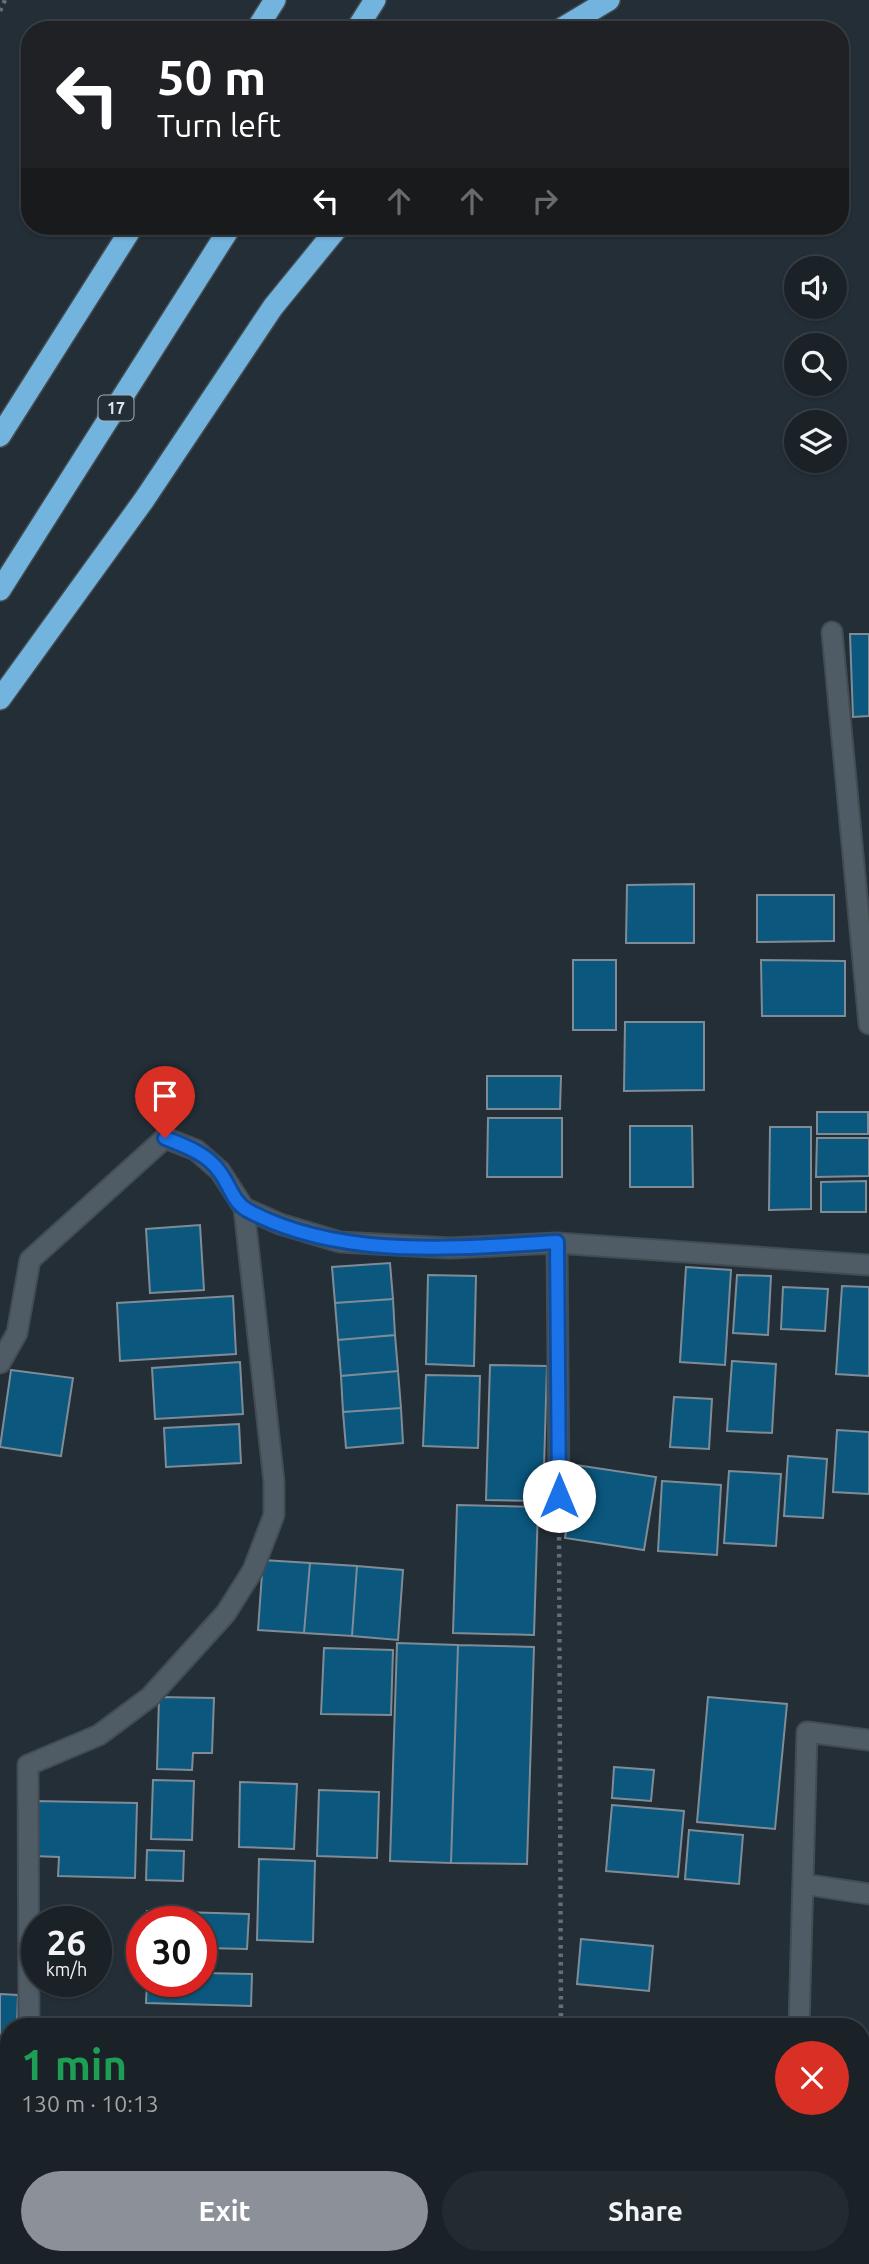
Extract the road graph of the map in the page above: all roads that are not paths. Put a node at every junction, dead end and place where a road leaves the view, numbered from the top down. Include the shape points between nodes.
1 (275, 0) edge
2 (375, 0) edge
3 (609, 0) edge
4 (262, 21) edge
5 (362, 21) edge
6 (574, 21) edge
7 (127, 235) edge
8 (225, 235) edge
9 (332, 235) edge
10 (0, 436) edge
11 (0, 590) edge
12 (832, 632) dead end
13 (0, 699) edge
14 (869, 1024) edge
15 (244, 1208) junction
16 (557, 1242) junction
17 (869, 1265) edge
18 (0, 1363) edge
19 (559, 1496) road end
20 (869, 1740) edge
21 (803, 1884) junction
22 (869, 1894) edge
23 (29, 2018) edge
24 (799, 2018) edge

1 - 4 highway
2 - 5 highway
3 - 6 highway
7 - 10 highway
8 - 11 highway, 17
9 - 13 highway via 273,307 144,500
12 - 14 street
15 - 16 street via 341,1242 450,1248
15 - 18 street via 220,1171 196,1150 165,1138 30,1260 17,1333
15 - 23 street via 274,1515 253,1570 226,1614 150,1697 99,1735 28,1765
16 - 17 street
16 - 19 street
20 - 21 street via 807,1732
21 - 22 street
21 - 24 street

